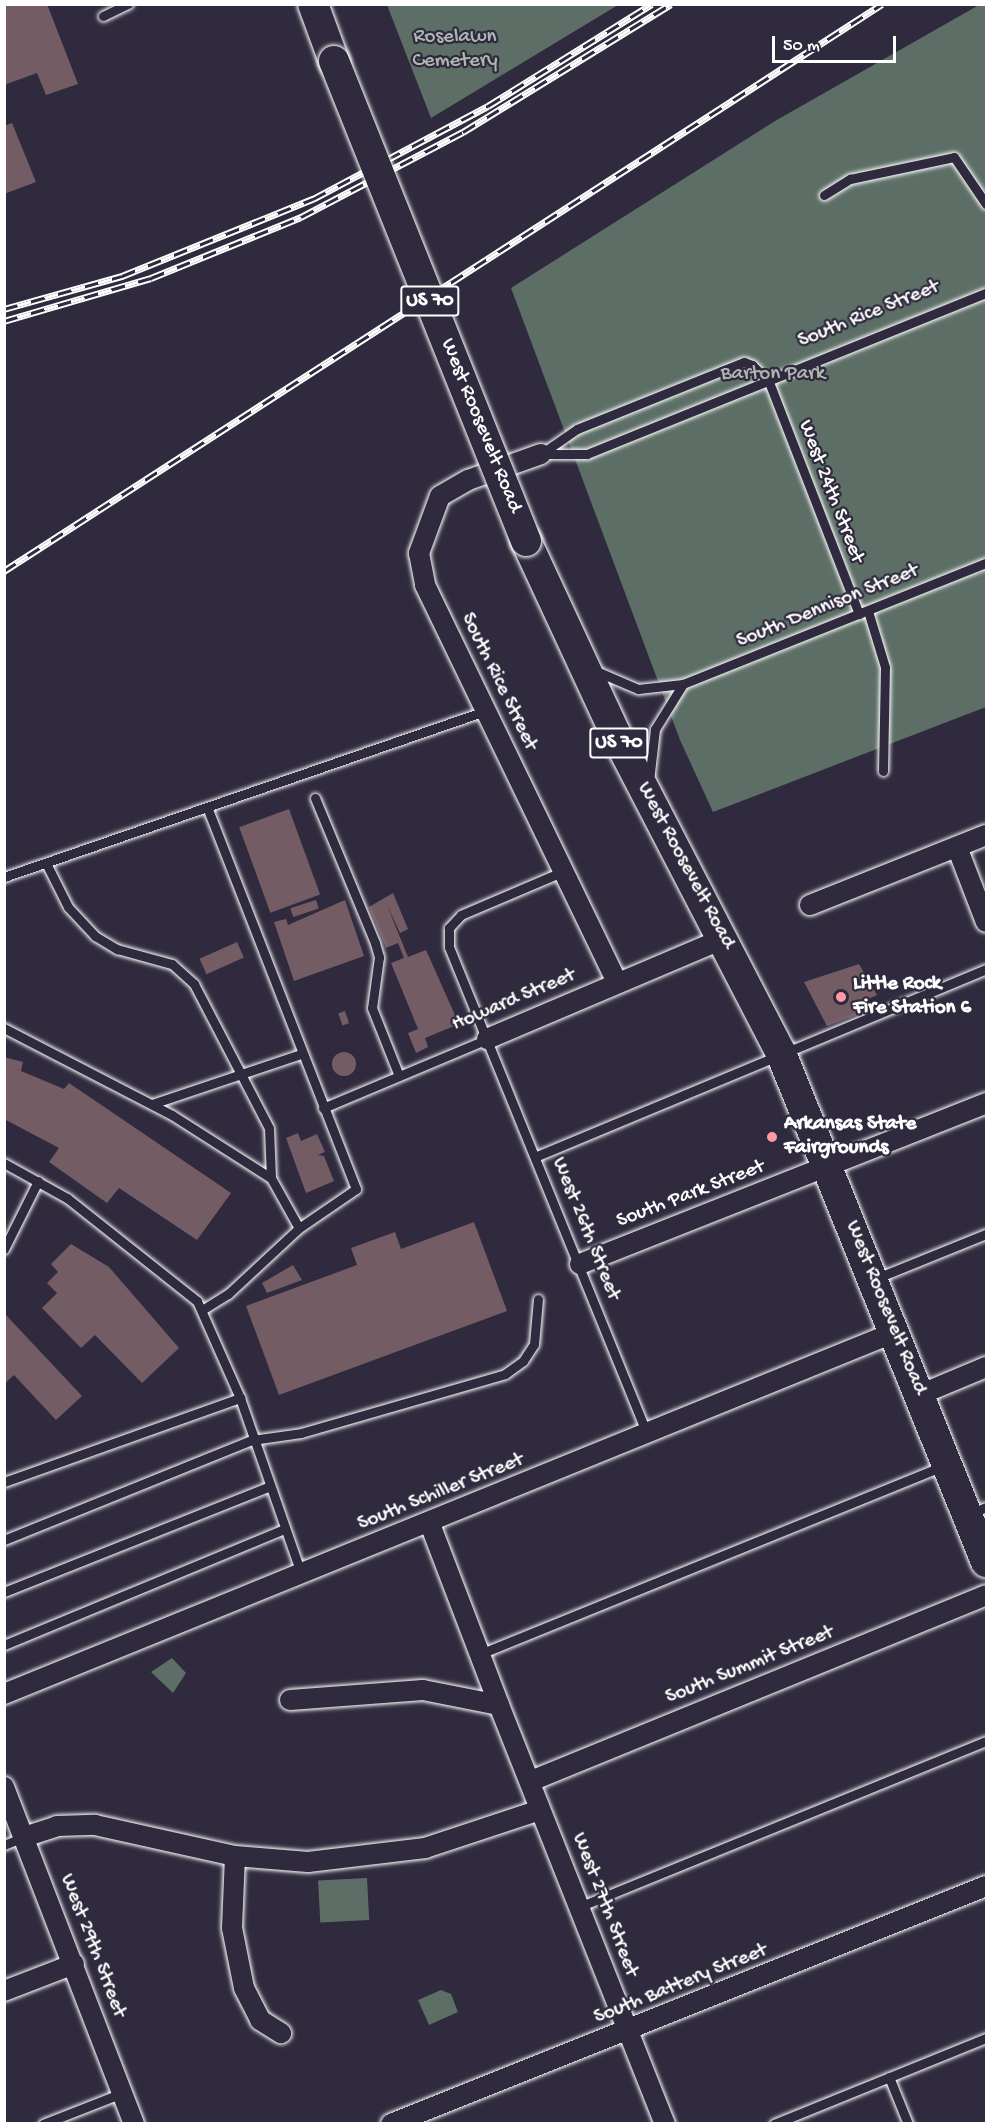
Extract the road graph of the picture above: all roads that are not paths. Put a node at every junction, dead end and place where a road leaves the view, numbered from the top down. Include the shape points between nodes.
1 (128, 4) edge
2 (313, 4) edge
3 (103, 16) dead end
4 (824, 195) dead end
5 (987, 204) edge
6 (987, 293) edge
7 (769, 382) junction
8 (541, 454) junction
9 (987, 563) edge
10 (863, 613) junction
11 (580, 662) junction
12 (683, 684) junction
13 (485, 711) junction
14 (883, 771) dead end
15 (315, 798) dead end
16 (647, 798) junction
17 (207, 807) junction
18 (987, 835) edge
19 (957, 847) junction
20 (46, 863) junction
21 (564, 871) junction
22 (4, 877) edge
23 (810, 905) dead end
24 (987, 922) edge
25 (725, 938) junction
26 (987, 969) edge
27 (617, 982) junction
28 (4, 1028) edge
29 (487, 1040) junction
30 (781, 1053) junction
31 (301, 1054) junction
32 (241, 1074) junction
33 (399, 1076) junction
34 (987, 1103) edge
35 (152, 1104) junction
36 (322, 1108) junction
37 (537, 1156) junction
38 (4, 1163) edge
39 (829, 1168) junction
40 (271, 1178) junction
41 (38, 1181) junction
42 (299, 1228) junction
43 (987, 1234) edge
44 (4, 1249) edge
45 (580, 1264) junction
46 (873, 1279) junction
47 (538, 1299) dead end
48 (202, 1310) junction
49 (895, 1332) junction
50 (987, 1367) edge
51 (919, 1395) junction
52 (240, 1398) junction
53 (647, 1434) junction
54 (252, 1440) junction
55 (947, 1464) junction
56 (4, 1482) edge
57 (268, 1486) junction
58 (977, 1511) edge
59 (430, 1524) junction
60 (284, 1529) junction
61 (4, 1540) edge
62 (987, 1562) edge
63 (302, 1576) junction
64 (4, 1592) edge
65 (987, 1595) edge
66 (4, 1645) edge
67 (480, 1654) junction
68 (4, 1694) edge
69 (290, 1700) dead end
70 (499, 1705) junction
71 (987, 1741) edge
72 (531, 1781) junction
73 (4, 1786) edge
74 (540, 1810) junction
75 (24, 1837) junction
76 (4, 1845) edge
77 (236, 1856) junction
78 (987, 1886) edge
79 (579, 1907) junction
80 (74, 1964) junction
81 (4, 1991) edge
82 (282, 2033) dead end
83 (628, 2033) junction
84 (987, 2038) edge
85 (889, 2077) junction
86 (122, 2093) junction
87 (43, 2124) edge
88 (134, 2124) edge
89 (391, 2124) edge
90 (665, 2124) edge
91 (774, 2124) edge
92 (908, 2124) edge

1 - 3 lane
2 - 11 main road, West Roosevelt Road / US 70, bridge via 526,541
4 - 5 lane via 850,179 954,157
6 - 7 lane, South Rice Street
7 - 8 lane, South Rice Street via 587,454
7 - 8 lane, South Rice Street via 744,362 577,429
7 - 10 lane, West 24th Street
8 - 13 street, South Rice Street via 468,480 440,496 419,553 425,585
9 - 10 lane, South Dennison Street
10 - 12 lane, South Dennison Street
10 - 14 lane, West 24th Street via 885,667
11 - 12 lane, South Dennison Street via 638,688
11 - 16 main road, West Roosevelt Road / US 70
12 - 16 lane via 655,729
13 - 17 lane
13 - 21 street, South Rice Street
15 - 33 lane via 375,943 379,957 372,1008
16 - 25 main road, West Roosevelt Road / US 70
17 - 20 lane
17 - 31 lane
18 - 19 street
19 - 23 street
19 - 24 street
20 - 22 lane
20 - 32 lane via 68,907 95,936 186,974
21 - 27 street, South Rice Street
21 - 29 lane, West 26th Street via 461,915 449,928 449,947
25 - 27 street, Howard Street
25 - 30 main road, West Roosevelt Road / US 70
26 - 30 lane
27 - 29 street, Howard Street
28 - 35 lane
29 - 33 lane, Howard Street
29 - 37 lane, West 26th Street
30 - 37 lane
30 - 39 main road, West Roosevelt Road / US 70
31 - 32 lane
31 - 36 lane
32 - 35 lane
32 - 40 lane via 269,1128
33 - 36 lane, Howard Street
34 - 39 street, South Park Street
35 - 40 lane
36 - 42 lane via 356,1189
37 - 45 lane, West 26th Street
38 - 41 lane
39 - 45 street, South Park Street
39 - 46 main road, West Roosevelt Road / US 70
40 - 42 lane
41 - 44 lane
41 - 48 lane via 171,1275
42 - 48 lane via 228,1294
43 - 46 lane
45 - 53 lane, West 26th Street
46 - 49 main road, West Roosevelt Road / US 70
47 - 54 lane via 534,1344 505,1374 301,1433
48 - 52 lane
49 - 51 main road, West Roosevelt Road / US 70
49 - 53 street, South Schiller Street
50 - 51 street
51 - 55 main road, West Roosevelt Road / US 70
52 - 54 lane
52 - 56 lane
53 - 59 street, South Schiller Street
54 - 57 lane
54 - 61 lane
55 - 58 main road, West Roosevelt Road / US 70
55 - 67 lane
57 - 60 lane
57 - 64 lane
58 - 62 main road, West Roosevelt Road / US 70
59 - 63 street, South Schiller Street
59 - 67 street, West 27th Street
60 - 63 lane
60 - 66 lane
63 - 68 street, South Schiller Street
65 - 72 street, South Summit Street
67 - 70 street, West 27th Street
69 - 70 street via 423,1690
70 - 72 street, West 27th Street
71 - 79 lane
72 - 74 street, West 27th Street
73 - 75 street, West 29th Street
74 - 77 street via 457,1840 384,1856 308,1862
74 - 79 street, West 27th Street
75 - 76 lane
75 - 77 street via 57,1826 96,1825
75 - 80 street, West 29th Street
77 - 82 street via 232,1928 244,1988 260,2020
78 - 83 street, South Battery Street
79 - 83 street, West 27th Street
80 - 81 street
80 - 86 street, West 29th Street
83 - 89 street, South Battery Street
83 - 90 street, West 27th Street
84 - 85 lane
85 - 91 lane
85 - 92 lane
86 - 87 lane
86 - 88 street, West 29th Street

